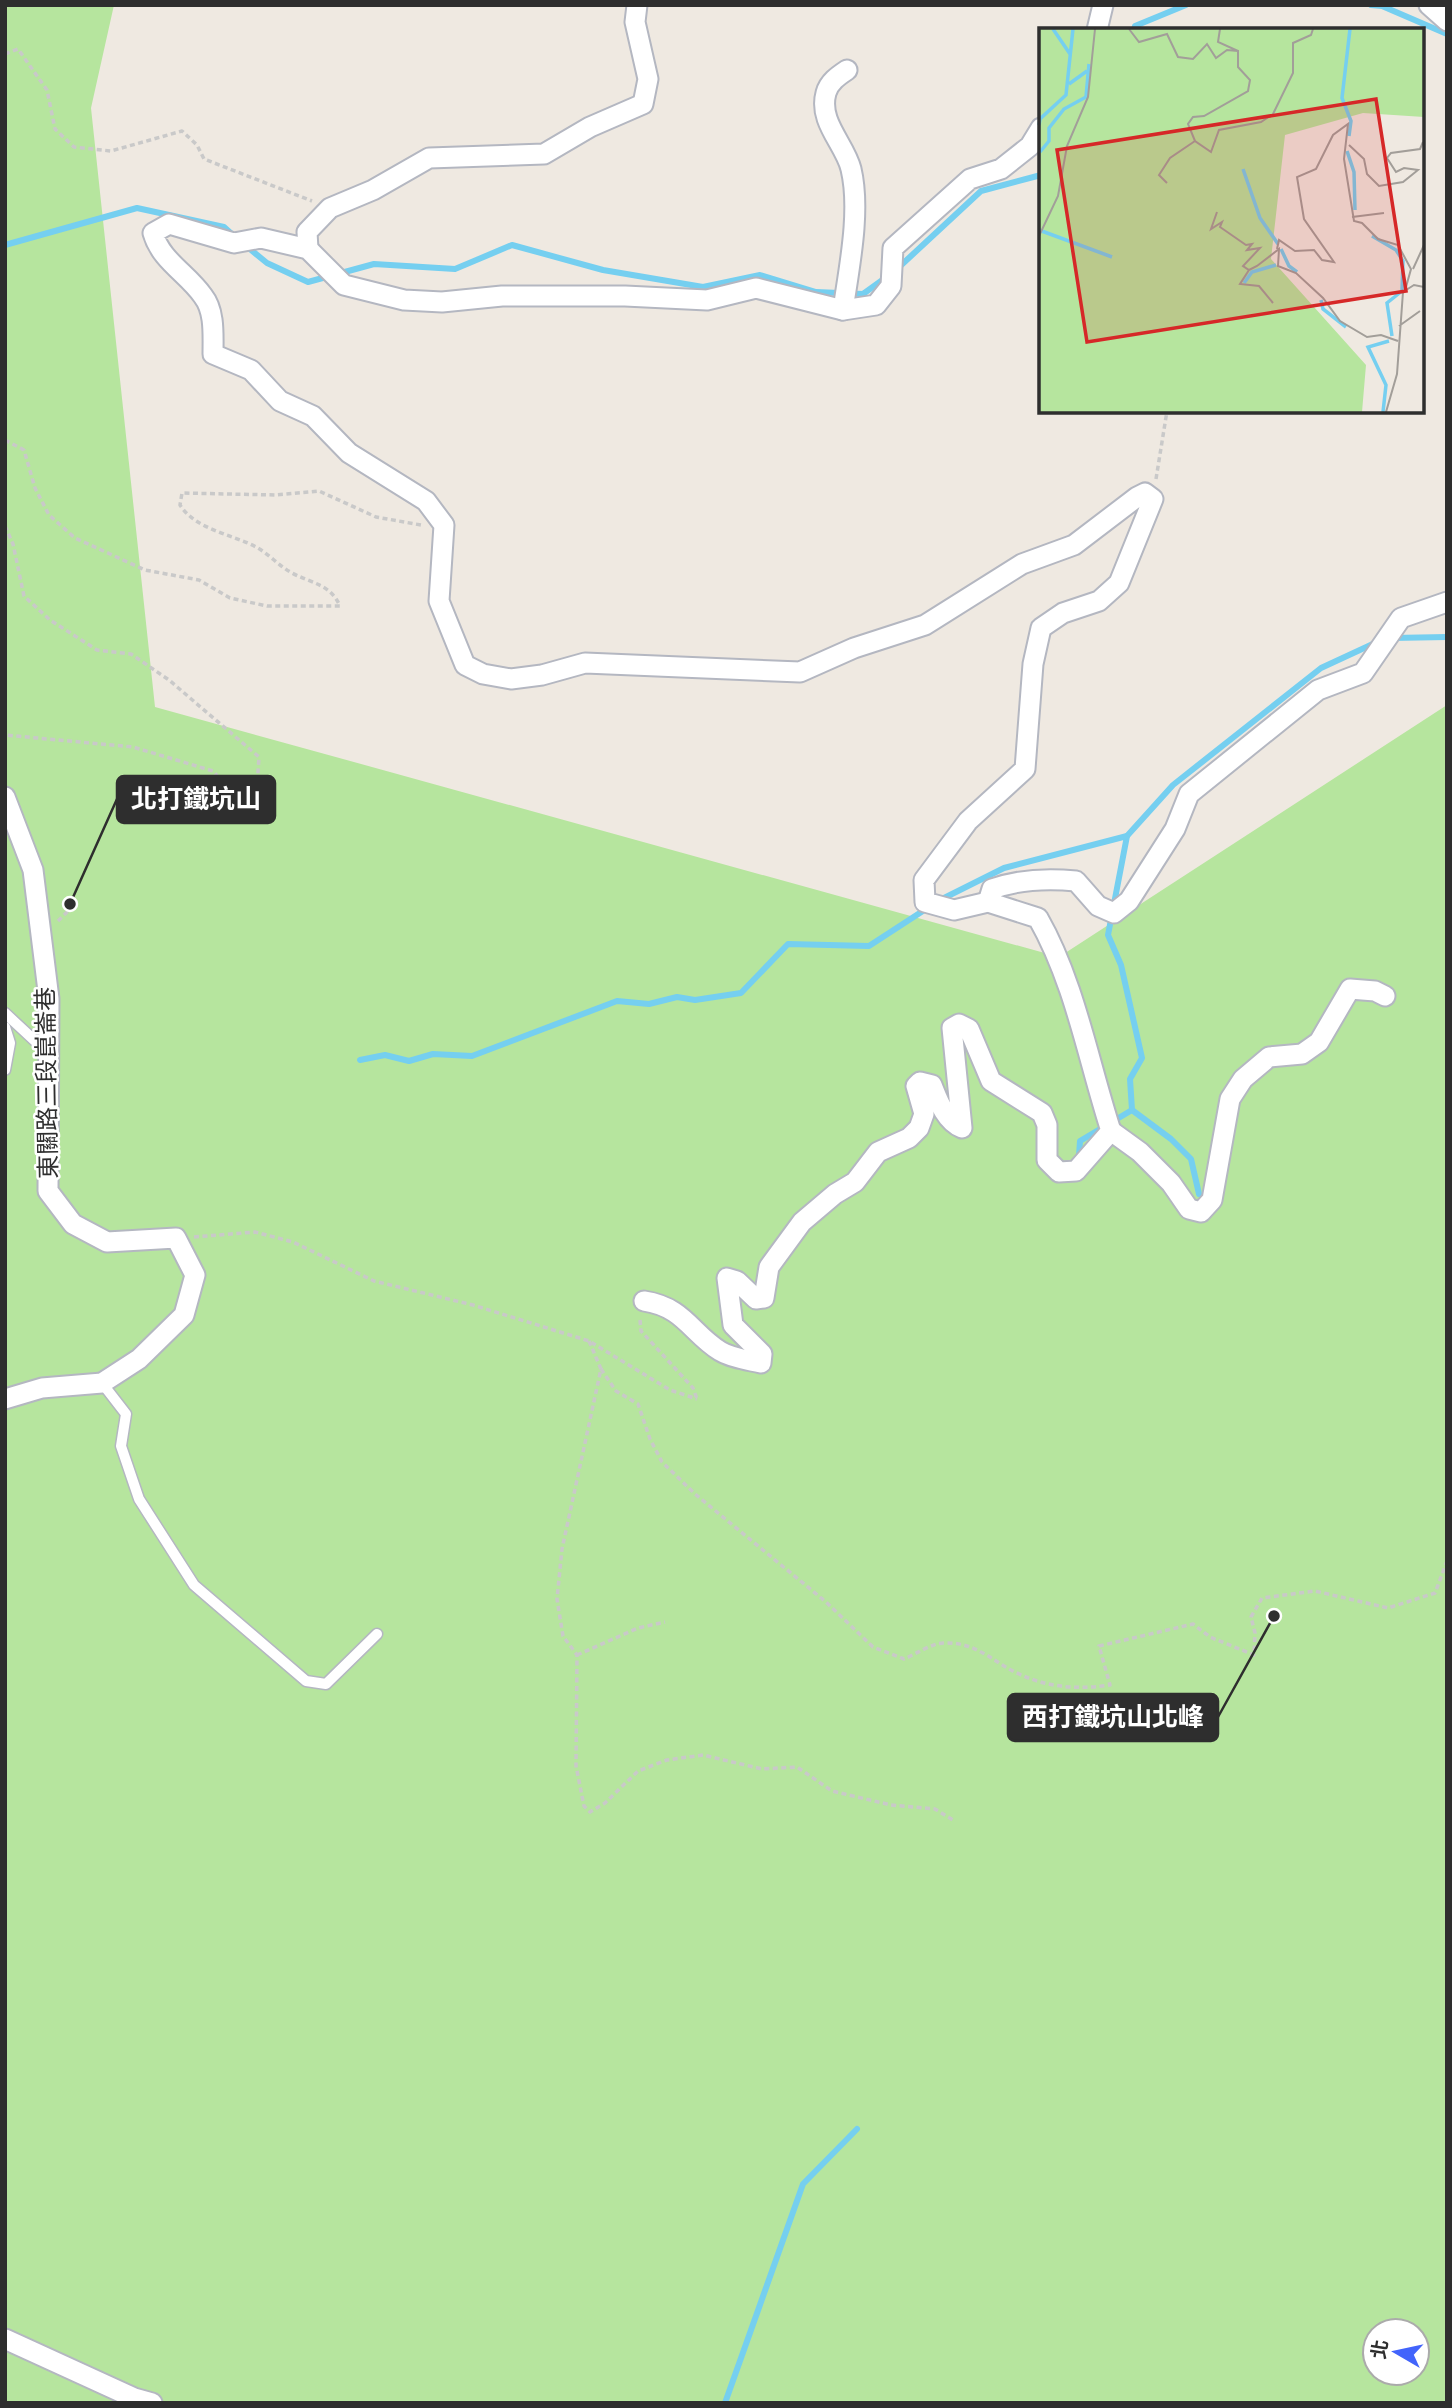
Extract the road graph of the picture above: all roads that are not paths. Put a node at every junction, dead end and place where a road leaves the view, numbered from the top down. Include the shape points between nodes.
1 (637, 5) edge
2 (1103, 5) edge
3 (1429, 5) edge
4 (1447, 22) edge
5 (1097, 28) edge
6 (847, 70) dead end
7 (1039, 131) edge
8 (309, 249) junction
9 (843, 310) junction
10 (1447, 602) edge
11 (5, 797) edge
12 (988, 902) junction
13 (1385, 996) dead end
14 (5, 1013) edge
15 (5, 1027) edge
16 (49, 1054) junction
17 (5, 1070) edge
18 (1111, 1131) junction
19 (644, 1301) road end
20 (102, 1383) junction
21 (5, 1399) edge
22 (377, 1634) dead end
23 (5, 2339) edge
24 (152, 2403) edge

1 - 8 street via 635,22 648,79 643,104 544,154 429,158 330,208 307,232
2 - 5 street
3 - 4 street
6 - 9 street via 833,80 825,95 827,121 851,169 854,234
7 - 9 street via 1030,146 1001,169 971,179 893,248 891,286 876,304
8 - 9 street via 344,285 404,300 625,296 707,300 756,288
8 - 12 street via 261,238 234,243 169,224 153,233 157,248 205,297 214,325 213,354 251,370 279,401 313,416 349,453 426,501 444,525 439,601 465,665 483,674 511,679 585,663 800,672 925,625 1022,564 1074,545 1137,497 1145,493 1153,499 1119,583 1099,601 1063,613 1041,628 1033,664 1025,769 968,821 924,880 925,902 954,909
10 - 12 street via 1401,618 1363,673 1318,690 1189,794 1175,829 1129,901 1115,914 1098,906 1076,881 1047,878 992,888
11 - 16 street, 東關路三段崑崙巷 via 33,870 49,999
12 - 18 street via 1038,918 1050,939
13 - 18 street via 1350,989 1319,1042 1302,1054 1269,1057 1243,1079 1230,1099 1212,1200 1201,1212 1189,1209 1140,1152
14 - 16 lane
15 - 17 lane via 10,1043
16 - 20 street, 東關路三段崑崙巷 via 48,1191 73,1224 107,1242 176,1238 195,1275 184,1315 139,1359
18 - 19 street via 1076,1171 1059,1172 1047,1160 1047,1125 1042,1113 991,1081 969,1029 959,1024 952,1028 962,1128 940,1106 932,1085 920,1082 916,1086 924,1114 919,1128 909,1138 878,1152 855,1182 802,1222 769,1267 764,1298 756,1299 737,1280 727,1278 733,1325 762,1354 761,1363 723,1353 688,1320
20 - 21 street via 43,1388
20 - 22 lane via 126,1414 121,1446 139,1499 194,1585 306,1681 326,1685
23 - 24 street

